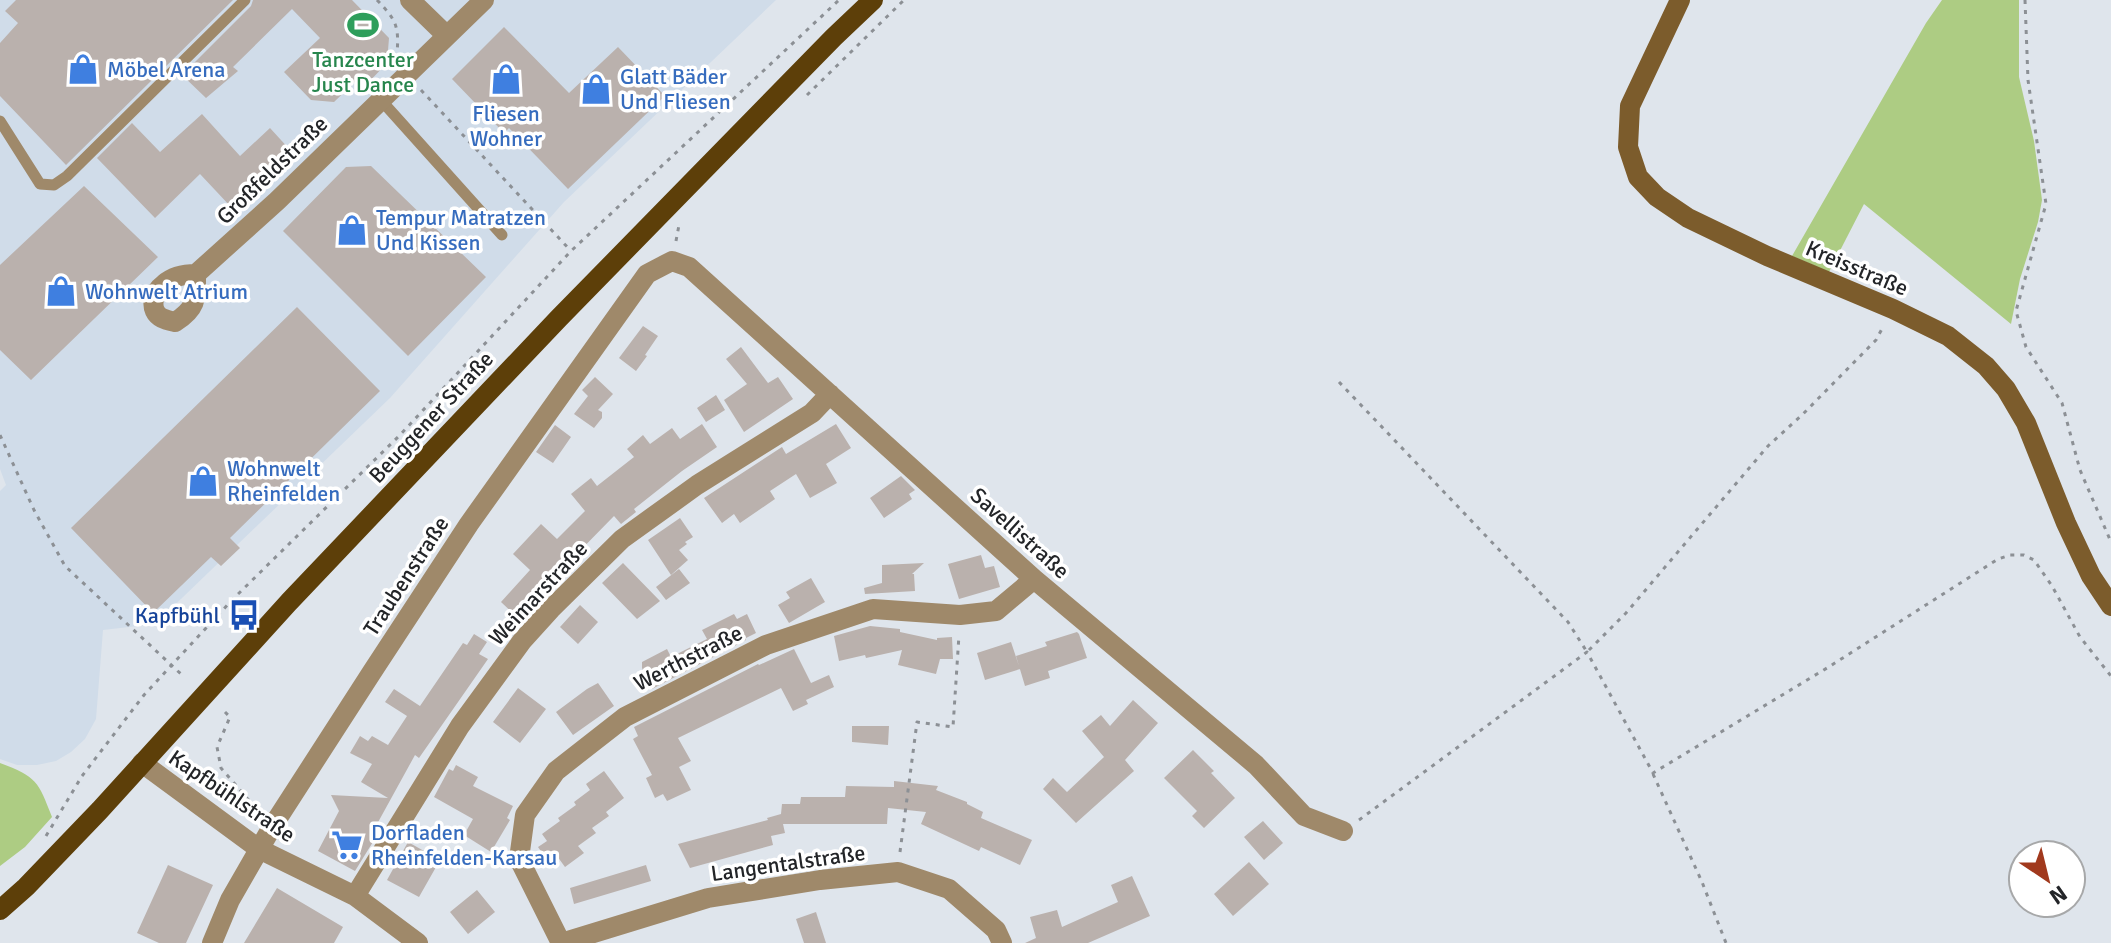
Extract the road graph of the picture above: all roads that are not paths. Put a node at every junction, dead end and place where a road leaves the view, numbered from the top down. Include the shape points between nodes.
1 (245, 0) edge
2 (410, 0) edge
3 (484, 0) edge
4 (873, 0) edge
5 (1680, 0) edge
6 (446, 35) junction
7 (380, 99) junction
8 (0, 121) edge
9 (502, 235) dead end
10 (672, 261) joint
11 (196, 274) dead end
12 (830, 394) junction
13 (1034, 579) junction
14 (2111, 606) edge
15 (142, 763) junction
16 (1343, 831) road end
17 (259, 849) junction
18 (355, 896) junction
19 (0, 910) edge
20 (212, 943) edge
21 (418, 943) edge
22 (561, 943) edge
23 (1002, 943) edge

1 - 8 lane via 54,185 40,184
2 - 6 street
3 - 6 street, Großfeldstraße
4 - 15 main road, Beuggener Straße via 548,328
5 - 14 street, Kreisstraße via 1630,106 1628,147 1638,177 1688,218 1948,336 1986,366 2026,423 2066,523
6 - 7 street, Großfeldstraße
7 - 9 lane
7 - 11 street, Großfeldstraße
10 - 12 street, Savellistraße via 689,267
10 - 17 street, Traubenstraße via 647,274 478,512
12 - 13 street, Savellistraße
12 - 18 street, Weimarstraße via 812,413 622,539 551,609 460,726
13 - 16 street, Savellistraße via 1256,765 1304,816
13 - 22 street, Werthstraße via 996,611 960,615 873,609 766,645 625,717 556,771 525,815 519,859
15 - 17 street, Kapfbühlstraße
15 - 19 main road, Beuggener Straße
17 - 18 street, Kapfbühlstraße
17 - 20 street, Traubenstraße
18 - 21 street, Kapfbühlstraße
22 - 23 street, Langentalstraße via 708,898 898,872 949,889 996,930

